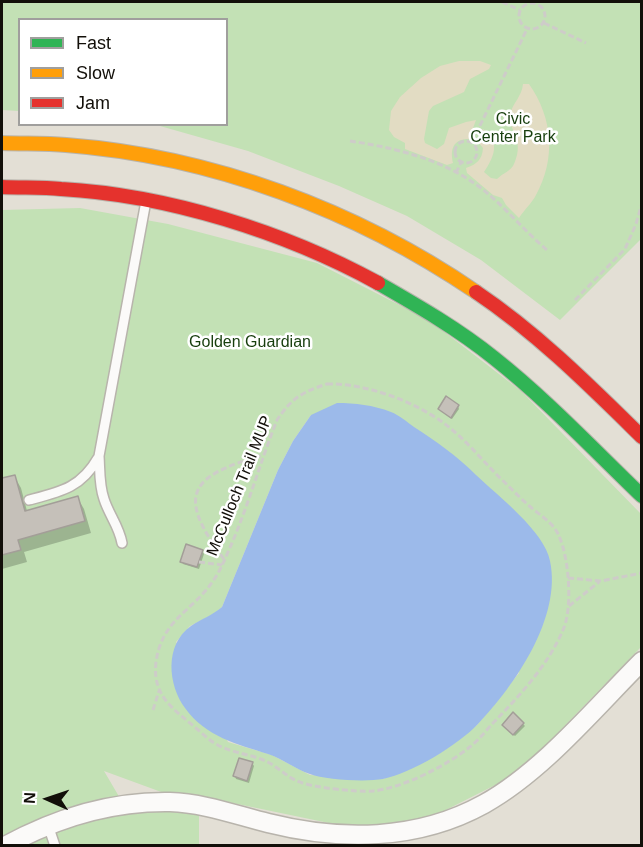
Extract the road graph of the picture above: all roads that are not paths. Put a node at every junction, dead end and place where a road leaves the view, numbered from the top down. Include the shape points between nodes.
1 (2, 144) edge
2 (2, 187) edge
3 (146, 201) junction
4 (642, 437) edge
5 (99, 456) junction
6 (642, 496) edge
7 (29, 500) dead end
8 (122, 543) dead end
9 (642, 661) edge
10 (48, 825) junction
11 (5, 846) edge
12 (55, 846) edge

1 - 4 main road via 77,146 184,165 279,192 356,223 428,261 497,305 550,349
2 - 3 main road via 72,190
3 - 5 lane
3 - 6 main road via 275,236 338,263 424,309 522,382
5 - 7 lane via 83,479 71,487
5 - 8 lane via 101,490
9 - 10 street via 530,773 484,804 434,825 380,835 327,834 171,802 124,805
10 - 11 street
10 - 12 lane

